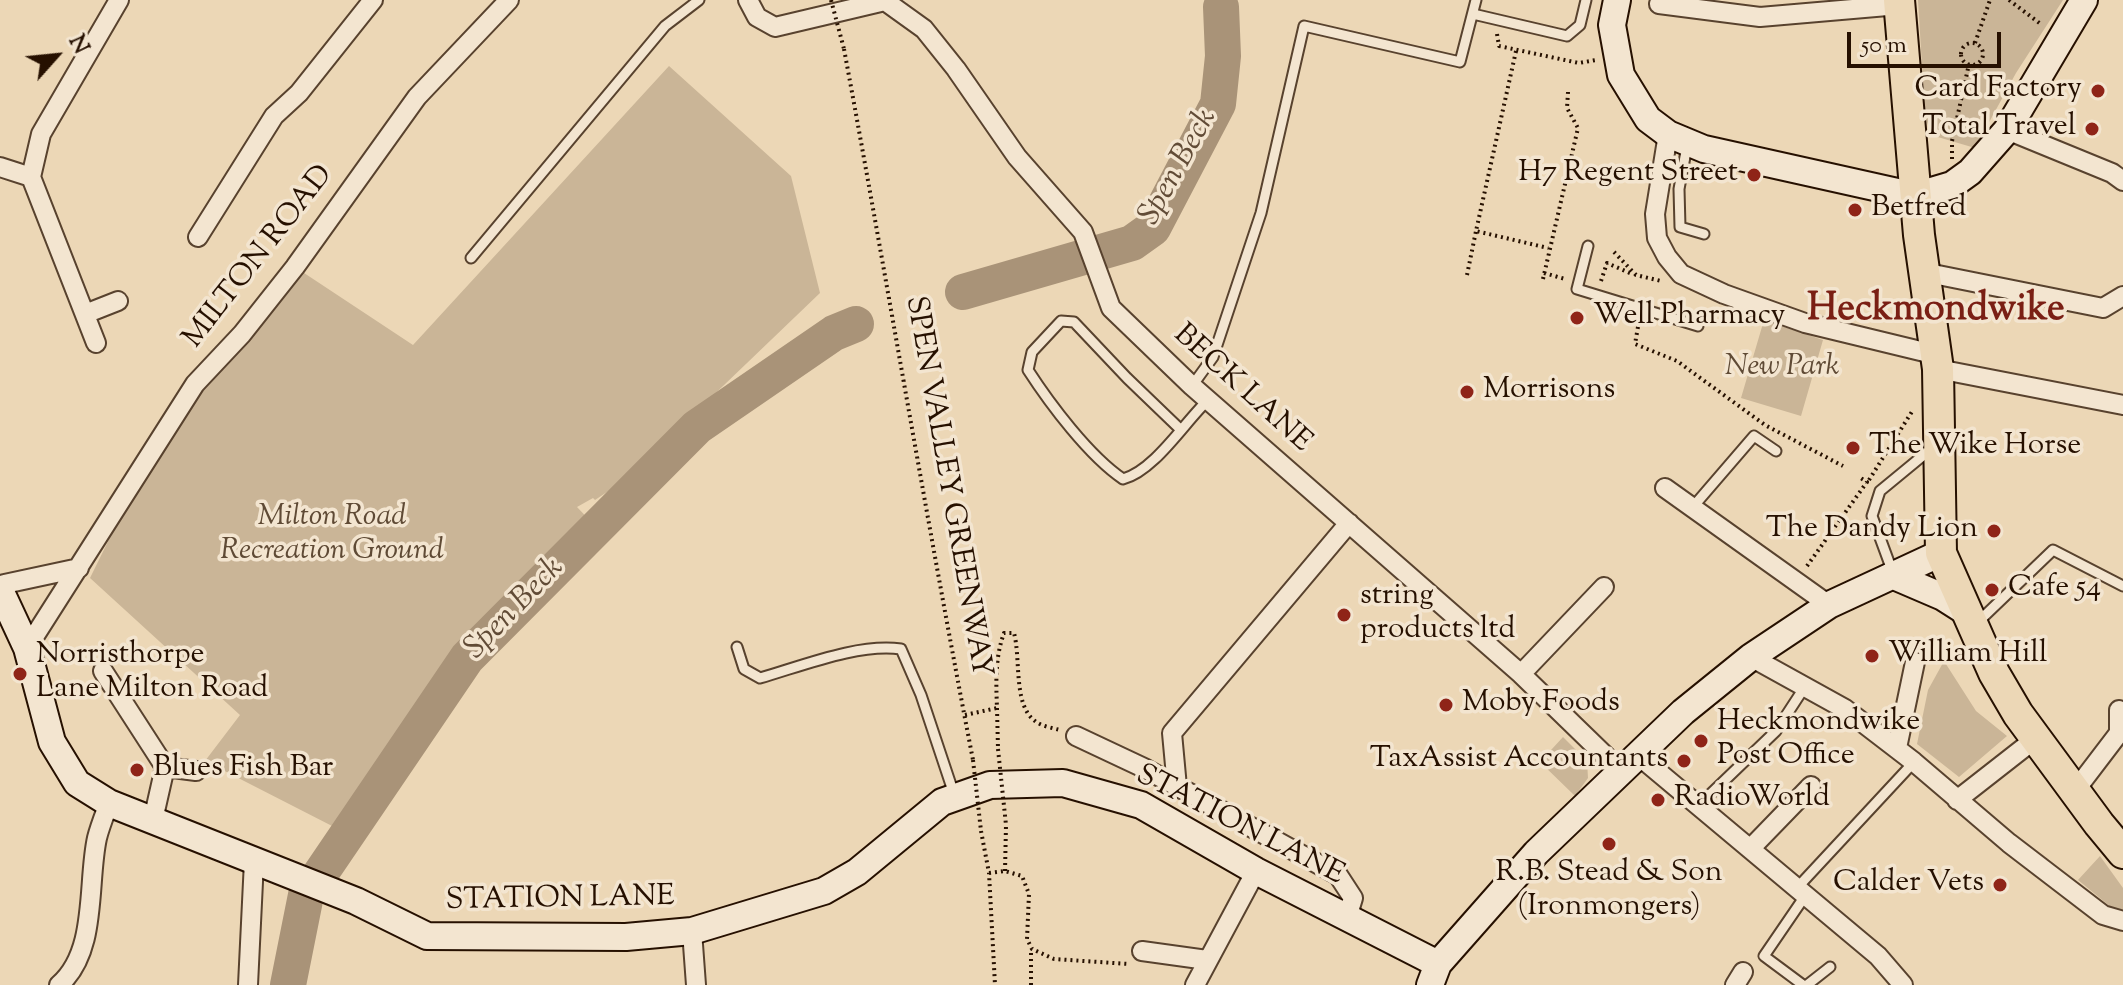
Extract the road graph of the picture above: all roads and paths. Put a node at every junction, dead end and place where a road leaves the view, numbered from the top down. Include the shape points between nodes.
1 (119, 0) edge
2 (373, 0) edge
3 (509, 0) edge
4 (699, 0) edge
5 (748, 0) edge
6 (831, 0) edge
7 (1476, 0) edge
8 (1586, 0) edge
9 (1617, 0) edge
10 (1990, 0) edge
11 (2009, 0) edge
12 (2084, 0) edge
13 (885, 1) edge
14 (1899, 2) edge
15 (1659, 4) dead end
16 (1698, 5) edge
17 (1473, 14) junction
18 (1494, 19) junction
19 (2059, 38) junction
20 (1975, 43) junction
21 (1516, 51) junction
22 (1618, 57) junction
23 (1969, 64) junction
24 (1568, 92) dead end
25 (2007, 130) junction
26 (1678, 138) junction
27 (0, 167) edge
28 (31, 177) junction
29 (2123, 181) edge
30 (1952, 185) junction
31 (1915, 196) junction
32 (1476, 231) junction
33 (1704, 234) dead end
34 (198, 237) dead end
35 (1588, 246) dead end
36 (1548, 248) junction
37 (471, 258) dead end
38 (1923, 272) junction
39 (1467, 275) dead end
40 (1636, 275) dead end
41 (1563, 288) dead end
42 (1586, 293) junction
43 (2121, 300) edge
44 (118, 301) dead end
45 (85, 314) junction
46 (1639, 316) dead end
47 (1698, 326) dead end
48 (96, 343) dead end
49 (1938, 374) junction
50 (1192, 386) junction
51 (1208, 400) junction
52 (2123, 405) edge
53 (1180, 429) junction
54 (1939, 442) junction
55 (1776, 451) dead end
56 (1843, 466) dead end
57 (1859, 477) dead end
58 (1867, 482) junction
59 (1665, 488) dead end
60 (1692, 508) junction
61 (1349, 523) junction
62 (1941, 553) junction
63 (79, 568) junction
64 (1894, 576) junction
65 (1796, 581) junction
66 (2123, 586) edge
67 (1604, 587) dead end
68 (0, 588) edge
69 (1829, 605) junction
70 (1969, 619) junction
71 (737, 647) dead end
72 (27, 648) junction
73 (1751, 657) junction
74 (1915, 662) dead end
75 (103, 671) dead end
76 (1521, 674) junction
77 (1804, 688) junction
78 (997, 708) junction
79 (2119, 710) dead end
80 (964, 715) junction
81 (1076, 736) joint
82 (2035, 739) junction
83 (1897, 748) junction
84 (1914, 762) junction
85 (1630, 764) junction
86 (165, 767) junction
87 (196, 771) dead end
88 (1811, 786) dead end
89 (1177, 787) junction
90 (2074, 792) junction
91 (955, 797) junction
92 (1957, 800) junction
93 (109, 803) junction
94 (1698, 806) junction
95 (153, 820) junction
96 (1750, 849) junction
97 (2123, 853) edge
98 (254, 861) junction
99 (1005, 871) junction
100 (1256, 871) junction
101 (989, 873) junction
102 (1801, 892) junction
103 (1347, 918) junction
104 (2123, 921) edge
105 (692, 931) junction
106 (1031, 947) junction
107 (1142, 951) joint
108 (1207, 960) junction
109 (1830, 967) dead end
110 (1434, 975) edge
111 (59, 985) edge
112 (248, 985) edge
113 (696, 985) edge
114 (995, 985) edge
115 (1031, 985) edge
116 (1195, 985) edge
117 (1805, 985) edge
118 (1903, 985) edge

1 - 28 street via 41,134
2 - 34 street via 299,93 274,116
3 - 63 street, MILTON ROAD via 417,97 295,267 195,384
4 - 37 lane via 665,26
5 - 13 street via 757,17 775,27
6 - 80 path, SPEN VALLEY GREENWAY, bridge
7 - 17 lane
8 - 18 lane via 1580,25 1567,36
9 - 22 street via 1612,25
10 - 20 path
11 - 19 path
12 - 19 street
13 - 50 street, BECK LANE via 924,29 1017,157 1083,232 1111,308
14 - 16 street via 1760,17
14 - 31 main road
15 - 16 street
17 - 18 lane
17 - 50 lane via 1460,62 1304,26 1261,213 1213,357
18 - 21 path via 1499,46
19 - 25 street
20 - 23 path via 1961,53
20 - 23 path via 1983,55
21 - 22 path via 1579,63
21 - 32 path
22 - 26 street via 1621,75 1648,119
23 - 30 path via 1952,141
24 - 36 path via 1567,108 1578,128
25 - 29 street
25 - 30 street
26 - 31 street via 1704,149
26 - 33 lane via 1680,227
26 - 49 street via 1655,214 1657,238 1681,274
27 - 28 street
28 - 45 street
30 - 31 street
31 - 38 main road
32 - 36 path
32 - 39 path
35 - 42 lane via 1577,289
36 - 41 path via 1543,276 1565,279
38 - 43 street via 2103,308
38 - 49 main road
40 - 42 path via 1607,263 1599,286
42 - 47 lane
44 - 45 street
45 - 48 street
46 - 56 path via 1635,344 1677,361 1765,425
49 - 52 street
49 - 54 main road
49 - 58 path
50 - 51 street, BECK LANE
51 - 53 lane
51 - 61 street, BECK LANE
53 - 53 lane via 1137,475 1123,479 1106,467 1041,391 1028,370 1032,352 1061,321 1074,322
54 - 62 main road
54 - 64 lane via 1880,491 1872,516
55 - 60 lane via 1754,436
57 - 58 path
58 - 65 path
59 - 60 street
60 - 65 street
61 - 76 street, BECK LANE
61 - 89 street via 1172,733
62 - 64 street
62 - 70 main road
63 - 68 street
63 - 72 street, MILTON ROAD
64 - 69 street
64 - 70 street via 1943,597
65 - 69 street
66 - 70 lane via 2053,550
67 - 76 street
68 - 72 street, STATION LANE
69 - 73 street
70 - 82 main road via 1994,673
71 - 91 lane via 744,669 760,678 823,659 884,647 901,649
72 - 93 street, STATION LANE via 52,742 77,783
73 - 77 street
73 - 85 street
74 - 83 street
75 - 86 street
76 - 85 street, BECK LANE
77 - 83 street via 1845,709
77 - 94 lane via 1776,731
78 - 80 path
78 - 81 path via 998,650 1004,633 1014,633 1020,702 1035,721
78 - 99 path, bridge
79 - 90 street via 2119,733
80 - 101 path, SPEN VALLEY GREENWAY, bridge
81 - 89 street
82 - 90 main road
82 - 92 street
83 - 84 street
84 - 92 street
84 - 102 lane
85 - 94 street, BECK LANE
85 - 110 street via 1536,853
86 - 87 street
86 - 95 street
88 - 96 street
89 - 103 street via 1338,875 1353,898
90 - 97 main road
91 - 100 street, STATION LANE via 990,785 1063,783 1141,805
91 - 105 street, STATION LANE via 824,891
92 - 104 street via 2103,915
93 - 95 street, STATION LANE
93 - 111 street via 97,838 84,938
94 - 96 street, BECK LANE
95 - 98 street, STATION LANE
96 - 102 street, BECK LANE
98 - 105 street, STATION LANE via 427,936 626,937
98 - 112 street
99 - 101 path
99 - 106 path via 1022,876 1029,894
100 - 103 street, STATION LANE
100 - 108 street
101 - 114 path, SPEN VALLEY GREENWAY
102 - 117 lane via 1764,956
102 - 118 street, BECK LANE via 1878,956
103 - 110 street, STATION LANE
105 - 113 street
106 - 107 path via 1054,959 1127,965
106 - 115 path
107 - 108 street
108 - 116 street
109 - 117 lane

